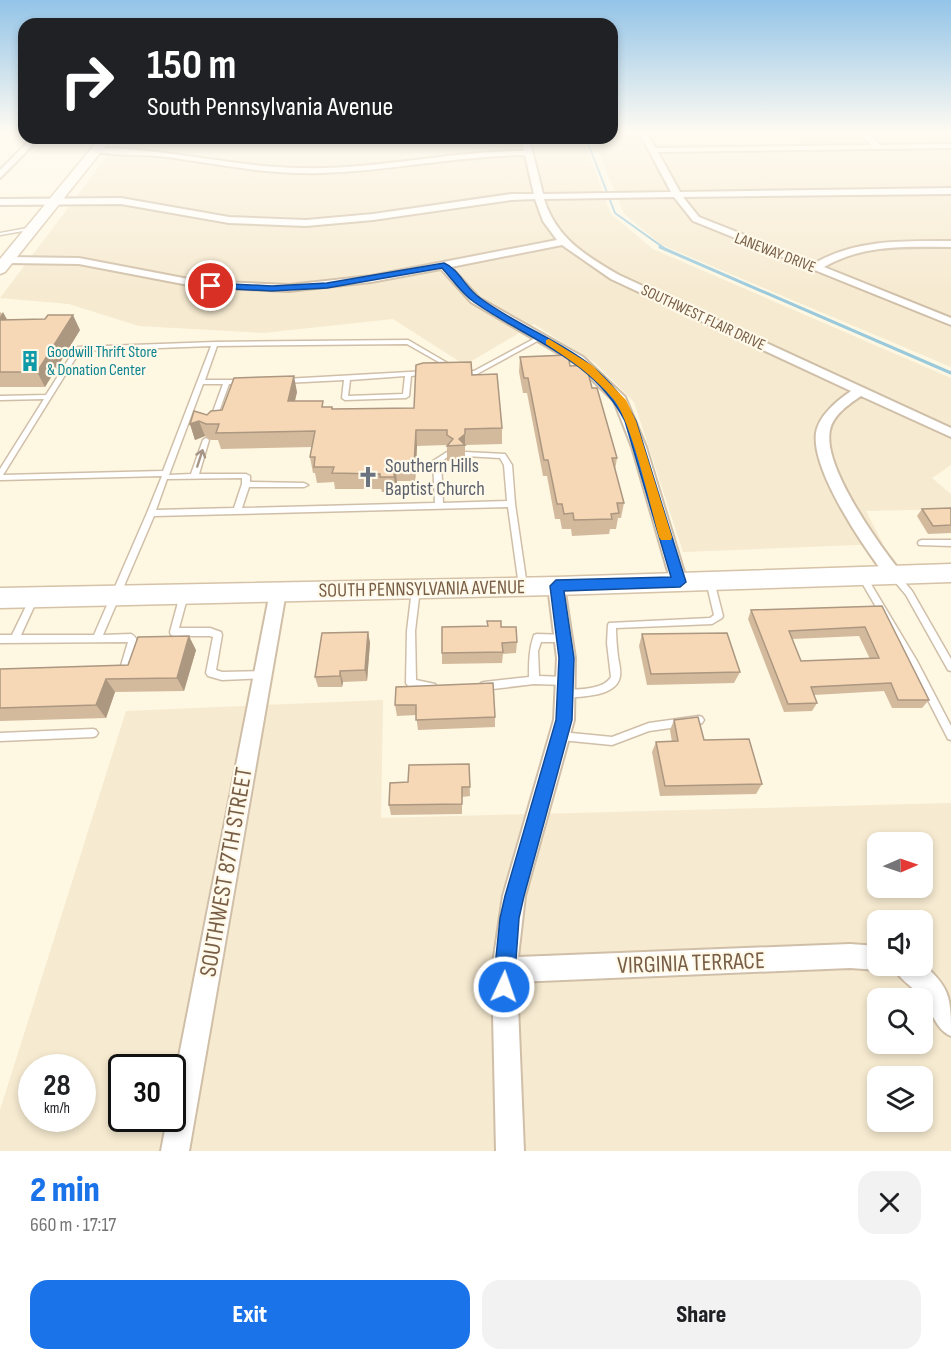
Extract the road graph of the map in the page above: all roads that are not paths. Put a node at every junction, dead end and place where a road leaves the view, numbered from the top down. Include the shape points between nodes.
1 (68, 186) edge
2 (535, 186) edge
3 (672, 186) edge
4 (951, 191) edge
5 (677, 195) junction
6 (538, 197) junction
7 (56, 201) junction
8 (0, 202) edge
9 (33, 228) junction
10 (0, 235) edge
11 (563, 242) junction
12 (21, 243) junction
13 (951, 244) edge
14 (4, 265) edge
15 (444, 265) junction
16 (815, 268) junction
17 (951, 321) edge
18 (541, 337) junction
19 (215, 344) junction
20 (437, 373) edge
21 (447, 373) edge
22 (460, 373) junction
23 (408, 374) junction
24 (347, 379) junction
25 (250, 381) edge
26 (273, 381) edge
27 (200, 382) junction
28 (227, 382) junction
29 (860, 391) junction
30 (48, 397) junction
31 (0, 398) edge
32 (211, 426) edge
33 (951, 433) edge
34 (206, 440) edge
35 (447, 454) edge
36 (465, 454) edge
37 (166, 475) junction
38 (0, 477) edge
39 (194, 477) junction
40 (246, 484) junction
41 (304, 485) dead end
42 (512, 504) junction
43 (439, 506) junction
44 (237, 511) junction
45 (151, 513) junction
46 (922, 543) dead end
47 (951, 543) edge
48 (951, 573) edge
49 (894, 575) junction
50 (862, 576) junction
51 (710, 581) junction
52 (680, 582) junction
53 (524, 586) junction
54 (556, 586) junction
55 (416, 589) junction
56 (278, 592) junction
57 (184, 594) junction
58 (114, 596) junction
59 (34, 597) junction
60 (0, 598) edge
61 (15, 638) junction
62 (97, 638) junction
63 (564, 638) junction
64 (0, 639) edge
65 (951, 667) edge
66 (105, 675) edge
67 (262, 675) junction
68 (534, 680) junction
69 (441, 687) edge
70 (472, 687) edge
71 (567, 688) junction
72 (699, 720) edge
73 (93, 733) dead end
74 (561, 736) junction
75 (951, 736) edge
76 (0, 737) edge
77 (867, 957) edge
78 (504, 970) junction
79 (917, 976) edge
80 (951, 1023) edge
81 (175, 1151) edge
82 (510, 1151) edge

1 - 7 main road
2 - 6 street, SOUTHWEST FLAIR DRIVE
3 - 5 street, LANEWAY DRIVE
4 - 5 street
5 - 6 street
5 - 16 street, LANEWAY DRIVE via 686,210 704,224
6 - 7 street via 487,199 373,218 306,223 229,220 121,201
6 - 11 street, SOUTHWEST FLAIR DRIVE via 546,222
7 - 8 street
7 - 9 main road
9 - 10 lane
9 - 12 main road
10 - 12 lane
11 - 15 street
11 - 29 street, SOUTHWEST FLAIR DRIVE via 615,277
12 - 14 main road
13 - 16 street via 865,247 834,256
14 - 15 street via 88,262 183,282 255,289 327,286
15 - 18 street via 475,300
16 - 17 street, LANEWAY DRIVE
18 - 22 lane via 475,373
18 - 52 street via 589,368 625,409
19 - 22 lane via 408,342
19 - 27 lane
19 - 30 lane via 82,347 74,352
20 - 23 lane
21 - 22 lane
23 - 24 lane
23 - 24 lane via 406,396 345,398
24 - 26 lane
25 - 28 lane
27 - 28 lane
27 - 37 lane
28 - 32 lane
29 - 33 street, SOUTHWEST FLAIR DRIVE
29 - 49 street via 831,415 823,434 824,453 876,554
30 - 31 lane
30 - 38 lane
39 -> 34 lane
35 - 43 lane via 437,461
36 - 42 lane via 502,456 508,465
37 - 38 lane
37 - 39 lane
37 - 45 lane
39 - 40 lane via 246,476
40 - 41 lane
40 - 44 lane
42 - 43 lane
42 - 53 lane
43 - 44 lane
44 - 45 lane
45 - 58 lane
46 - 47 lane
48 - 49 main road, SOUTH PENNSYLVANIA AVENUE
49 - 50 main road, SOUTH PENNSYLVANIA AVENUE
49 - 65 lane via 909,593
50 - 51 main road, SOUTH PENNSYLVANIA AVENUE
50 - 75 lane
51 - 52 main road, SOUTH PENNSYLVANIA AVENUE
51 - 71 lane via 719,616 712,621 612,625 617,672 613,684 602,692
52 - 54 main road, SOUTH PENNSYLVANIA AVENUE
53 - 54 main road, SOUTH PENNSYLVANIA AVENUE
53 - 55 main road, SOUTH PENNSYLVANIA AVENUE
54 - 63 street
55 - 56 main road, SOUTH PENNSYLVANIA AVENUE
55 - 69 lane via 411,683
56 - 57 main road, SOUTH PENNSYLVANIA AVENUE
56 - 67 street, SOUTHWEST 87TH STREET
57 - 58 main road, SOUTH PENNSYLVANIA AVENUE
57 - 67 lane via 174,632 218,635 211,673
58 - 59 main road, SOUTH PENNSYLVANIA AVENUE
58 - 62 lane
59 - 60 main road, SOUTH PENNSYLVANIA AVENUE
59 - 61 lane
61 - 62 lane
61 - 64 lane
62 - 66 lane via 133,640 124,671
63 - 68 lane via 537,638
63 - 71 street
67 - 81 street, SOUTHWEST 87TH STREET
68 - 70 lane
68 - 71 lane
71 - 74 street
72 - 74 lane via 649,727 612,741
73 - 76 lane
74 - 78 street via 514,896
77 - 78 street, VIRGINIA TERRACE
78 - 82 street
79 - 80 street via 936,994

